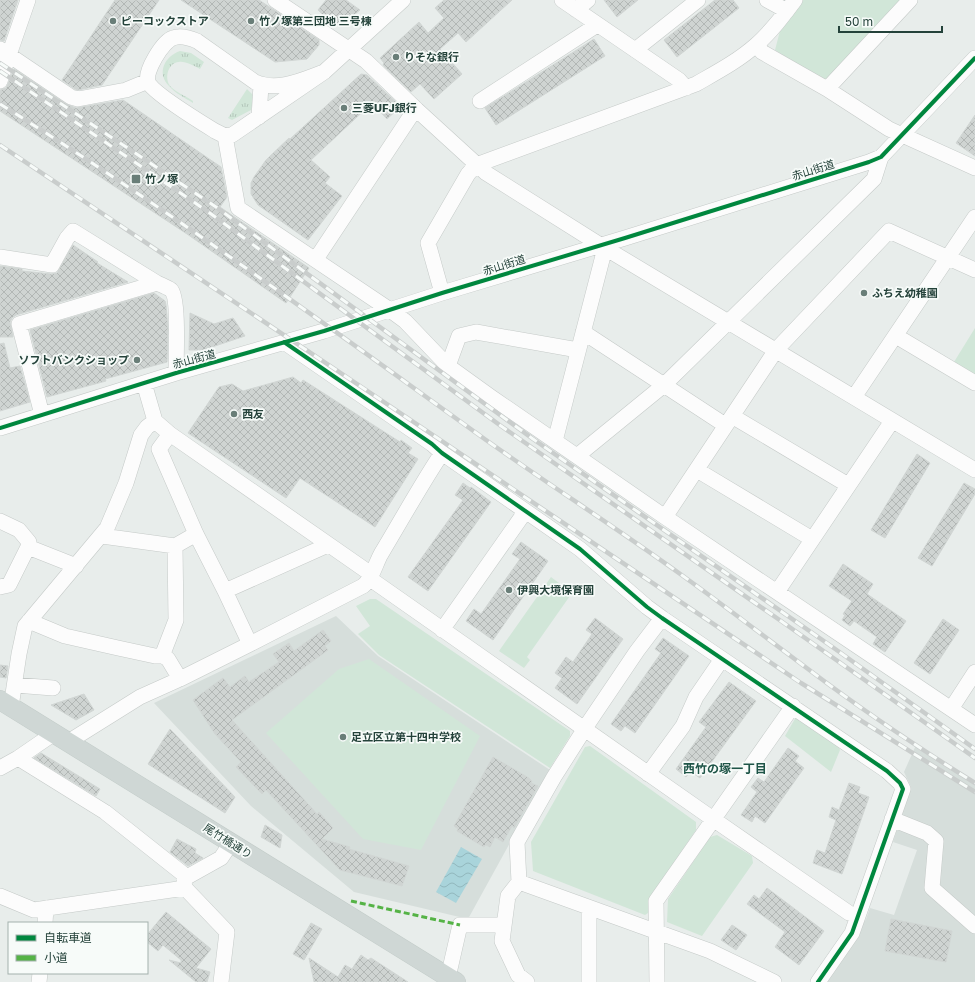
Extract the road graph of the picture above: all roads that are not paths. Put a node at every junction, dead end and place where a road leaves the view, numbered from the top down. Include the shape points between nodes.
1 (28, 0) edge
2 (275, 0) edge
3 (403, 0) edge
4 (562, 0) edge
5 (588, 0) edge
6 (698, 0) edge
7 (767, 0) edge
8 (910, 0) edge
9 (791, 5) edge
10 (576, 10) junction
11 (597, 25) junction
12 (757, 44) junction
13 (349, 49) junction
14 (635, 50) junction
15 (4, 52) edge
16 (975, 58) edge
17 (324, 72) junction
18 (0, 81) edge
19 (148, 81) junction
20 (261, 85) junction
21 (686, 88) junction
22 (827, 89) junction
23 (480, 101) dead end
24 (417, 110) junction
25 (259, 117) junction
26 (901, 135) junction
27 (225, 136) junction
28 (881, 157) junction
29 (476, 165) junction
30 (975, 168) edge
31 (975, 217) edge
32 (603, 247) junction
33 (0, 257) edge
34 (947, 258) junction
35 (316, 259) junction
36 (975, 270) edge
37 (157, 283) junction
38 (442, 293) junction
39 (390, 310) junction
40 (728, 322) junction
41 (584, 332) junction
42 (896, 336) junction
43 (284, 342) junction
44 (578, 350) junction
45 (776, 350) junction
46 (448, 366) junction
47 (176, 373) junction
48 (144, 383) junction
49 (975, 383) edge
50 (664, 385) junction
51 (854, 397) junction
52 (42, 414) junction
53 (728, 420) junction
54 (155, 421) junction
55 (892, 421) junction
56 (0, 428) edge
57 (170, 434) junction
58 (555, 441) junction
59 (442, 454) junction
60 (577, 456) junction
61 (697, 470) junction
62 (975, 470) edge
63 (848, 485) junction
64 (525, 512) junction
65 (665, 517) junction
66 (0, 521) edge
67 (196, 534) junction
68 (102, 536) junction
69 (812, 539) junction
70 (328, 545) junction
71 (175, 546) junction
72 (28, 547) junction
73 (76, 566) junction
74 (370, 576) junction
75 (0, 587) edge
76 (225, 591) junction
77 (777, 592) junction
78 (662, 618) junction
79 (29, 621) junction
80 (442, 630) junction
81 (250, 644) junction
82 (163, 656) junction
83 (722, 659) junction
84 (975, 672) edge
85 (180, 679) junction
86 (15, 685) junction
87 (53, 688) dead end
88 (6, 704) edge
89 (793, 706) junction
90 (951, 708) junction
91 (975, 725) edge
92 (585, 728) junction
93 (60, 738) junction
94 (18, 758) junction
95 (0, 768) edge
96 (648, 774) junction
97 (713, 819) junction
98 (892, 819) junction
99 (231, 843) junction
100 (186, 882) junction
101 (519, 882) junction
102 (0, 896) edge
103 (46, 908) junction
104 (589, 908) junction
105 (858, 916) junction
106 (45, 922) edge
107 (504, 925) junction
108 (975, 926) edge
109 (657, 933) junction
110 (451, 980) edge
111 (221, 982) edge
112 (528, 982) edge
113 (588, 982) edge
114 (657, 982) edge
115 (774, 982) edge
116 (818, 982) edge

1 - 15 street
2 - 13 street
3 - 13 street
4 - 10 street
5 - 10 street
6 - 14 street
7 - 9 street
8 - 22 street
9 - 12 street
10 - 11 street
11 - 14 street
11 - 23 street
12 - 21 street via 720,71
12 - 22 street via 762,52
13 - 17 street
13 - 24 street via 366,61
14 - 21 street via 679,80
15 - 18 street
15 - 19 street via 71,97 78,99 126,90
16 - 26 street, 赤山街道
17 - 20 street via 284,85
17 - 25 street
19 - 20 street via 151,65 163,46 173,38 181,37 197,42
19 - 27 street via 159,93 215,132
20 - 25 street
21 - 29 street
22 - 26 street
24 - 29 street
24 - 35 street
25 - 27 street via 232,135
26 - 28 street, 赤山街道
26 - 30 street
27 - 35 street via 238,208
28 - 32 street, 赤山街道
28 - 40 street via 874,179
29 - 32 street
29 - 38 street via 468,174 428,244
31 - 34 street
32 - 38 street, 赤山街道
32 - 40 street
32 - 41 street
33 - 37 street via 52,265 73,231
34 - 36 street
34 - 42 street
34 - 45 street via 889,231
35 - 39 street
37 - 47 street via 171,290 175,296
37 - 52 street via 19,324
38 - 39 street, 赤山街道
39 - 43 street, 赤山街道
39 - 46 street via 405,321
40 - 45 street
40 - 50 street
41 - 44 street
41 - 50 street
42 - 49 street
42 - 51 street
43 - 47 street, 赤山街道
43 - 59 street via 432,444
44 - 46 street via 476,332 459,336
44 - 58 street
45 - 51 street
45 - 53 street
46 - 58 street
47 - 48 street, 赤山街道
48 - 52 street, 赤山街道
48 - 54 street
50 - 53 street
50 - 60 street
51 - 55 street
52 - 56 street, 赤山街道
53 - 61 street
53 - 63 street
54 - 57 street
54 - 68 street via 141,434 125,485
55 - 62 street
55 - 63 street
57 - 67 street via 159,449
57 - 70 street
58 - 60 street
59 - 64 street
59 - 74 street
60 - 65 street
61 - 65 street
61 - 69 street
63 - 69 street
64 - 78 street via 580,549
64 - 80 street
65 - 77 street
66 - 72 street via 19,530 29,542
67 - 71 street
67 - 76 street
68 - 71 street
68 - 73 street
69 - 77 street
70 - 74 street
70 - 76 street
71 - 82 street via 176,620
72 - 73 street
72 - 75 street via 9,585
73 - 79 street
74 - 80 street
74 - 81 street via 363,586
76 - 81 street
77 - 90 street
78 - 83 street
78 - 92 street
79 - 82 street via 65,636
79 - 86 street via 25,626 18,654
80 - 92 street
81 - 85 street
82 - 85 street via 168,659
83 - 89 street
83 - 96 street via 696,697 683,726
84 - 90 street
85 - 93 street
86 - 87 street
86 - 88 street
88 - 93 main road, 尾竹橋通り
89 - 97 street
89 - 98 street via 887,771 900,783 903,789
90 - 91 street
92 - 96 street
92 - 101 street via 517,842
93 - 94 street
93 - 99 main road, 尾竹橋通り
94 - 95 street
94 - 100 street via 105,812
96 - 97 street
97 - 105 street via 849,913
97 - 109 street via 656,901
98 - 105 street
98 - 108 street via 927,833 936,841 932,888
99 - 100 street via 221,858
99 - 110 main road, 尾竹橋通り
100 - 103 street
100 - 111 street via 227,932
101 - 104 street
101 - 107 street via 508,896
102 - 103 street via 34,910
103 - 106 street
104 - 109 street
104 - 113 street
105 - 116 street via 852,933
107 - 110 street via 460,925
107 - 112 street via 502,941 518,975
109 - 114 street
109 - 115 street via 710,951

